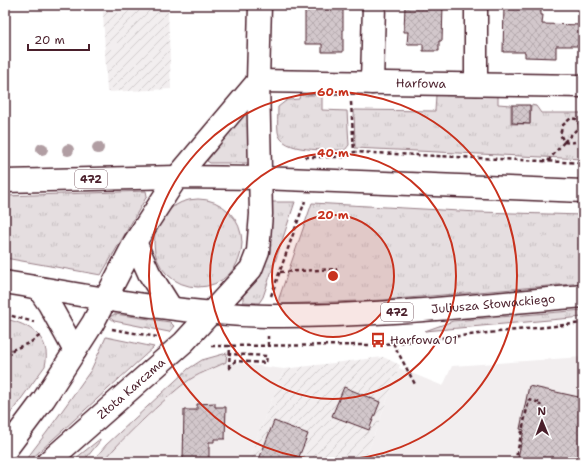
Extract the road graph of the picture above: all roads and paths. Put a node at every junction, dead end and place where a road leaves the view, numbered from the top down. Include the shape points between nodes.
1 (260, 5) edge
2 (374, 5) edge
3 (476, 5) edge
4 (258, 81) junction
5 (350, 83) junction
6 (372, 83) junction
7 (476, 84) junction
8 (583, 86) edge
9 (581, 124) junction
10 (583, 130) edge
11 (583, 135) edge
12 (564, 142) junction
13 (354, 152) junction
14 (307, 157) dead end
15 (548, 161) junction
16 (583, 163) edge
17 (177, 177) junction
18 (261, 178) junction
19 (5, 181) edge
20 (583, 191) edge
21 (305, 203) dead end
22 (135, 242) junction
23 (280, 272) junction
24 (5, 282) edge
25 (337, 282) dead end
26 (38, 288) junction
27 (583, 296) edge
28 (106, 299) junction
29 (269, 300) dead end
30 (171, 308) junction
31 (211, 313) junction
32 (5, 314) edge
33 (60, 323) junction
34 (93, 323) junction
35 (583, 323) edge
36 (39, 337) dead end
37 (184, 342) junction
38 (393, 343) junction
39 (230, 345) junction
40 (75, 351) junction
41 (5, 353) edge
42 (229, 354) junction
43 (416, 386) dead end
44 (540, 406) dead end
45 (5, 451) edge
46 (48, 462) edge
47 (515, 462) edge

1 - 4 street
2 - 6 street
3 - 7 street
4 - 5 street, Harfowa
4 - 17 street
4 - 18 street
5 - 6 street, Harfowa
5 - 13 path
6 - 7 street, Harfowa
7 - 8 street, Harfowa
9 - 10 path
9 - 12 path
9 - 12 path via 576,119 567,120 560,134
11 - 12 path via 574,143
12 - 15 path
13 - 14 path via 346,157
13 - 15 path
15 - 16 path
17 - 18 street, 472
17 - 19 street, 472
17 - 22 street
18 - 20 street, 472
18 - 31 street via 258,251 251,269
21 - 23 path
22 - 28 street
22 - 30 street via 149,273
23 - 25 path via 336,269
23 - 29 path
24 - 26 street, 472
26 - 28 street, 472
26 - 33 street
27 - 31 street, Juliusza Słowackiego / 472 via 375,314 269,316
28 - 30 street, 472
28 - 34 street
30 - 31 street, 472
31 - 37 street, Złota Karczma
32 - 33 path via 34,322 42,326 45,332
33 - 40 street
34 - 37 path
34 - 40 street
35 - 38 path
36 - 41 path
37 - 39 path via 210,346
37 - 46 street, Złota Karczma
38 - 39 path
38 - 43 path
39 - 42 path
40 - 45 street via 44,399
42 - 42 path via 267,356 266,363 235,360 229,369
44 - 47 path via 541,403 529,400

